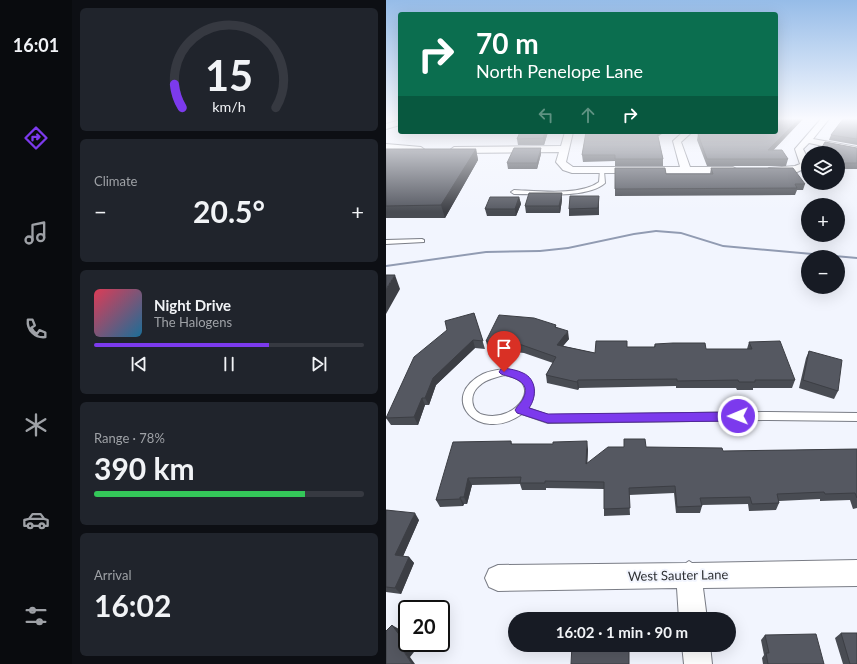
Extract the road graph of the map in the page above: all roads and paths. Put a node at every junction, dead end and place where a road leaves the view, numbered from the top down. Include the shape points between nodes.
1 (409, 150) edge
2 (431, 150) edge
3 (564, 150) edge
4 (680, 150) edge
5 (799, 150) edge
6 (686, 170) junction
7 (742, 170) edge
8 (766, 170) edge
9 (602, 171) junction
10 (514, 192) dead end
11 (422, 241) dead end
12 (386, 242) edge
13 (521, 410) junction
14 (857, 417) edge
15 (857, 573) edge
16 (689, 574) junction
17 (498, 578) dead end
18 (693, 612) edge
19 (697, 652) edge
20 (698, 664) edge

1 - 2 street
3 - 9 street via 561,162 566,168
4 - 6 street
5 - 8 street via 806,165 797,169
6 - 7 street
6 - 9 street
9 - 10 lane via 602,183 594,189 574,192
11 - 12 lane
13 - 13 lane via 530,395 530,387 521,376 513,373 486,376 471,388 467,395 466,403 469,410 482,420 502,419
13 - 14 lane via 548,418
15 - 16 street, West Sauter Lane
16 - 17 street, West Sauter Lane
16 - 18 street
19 - 20 street

